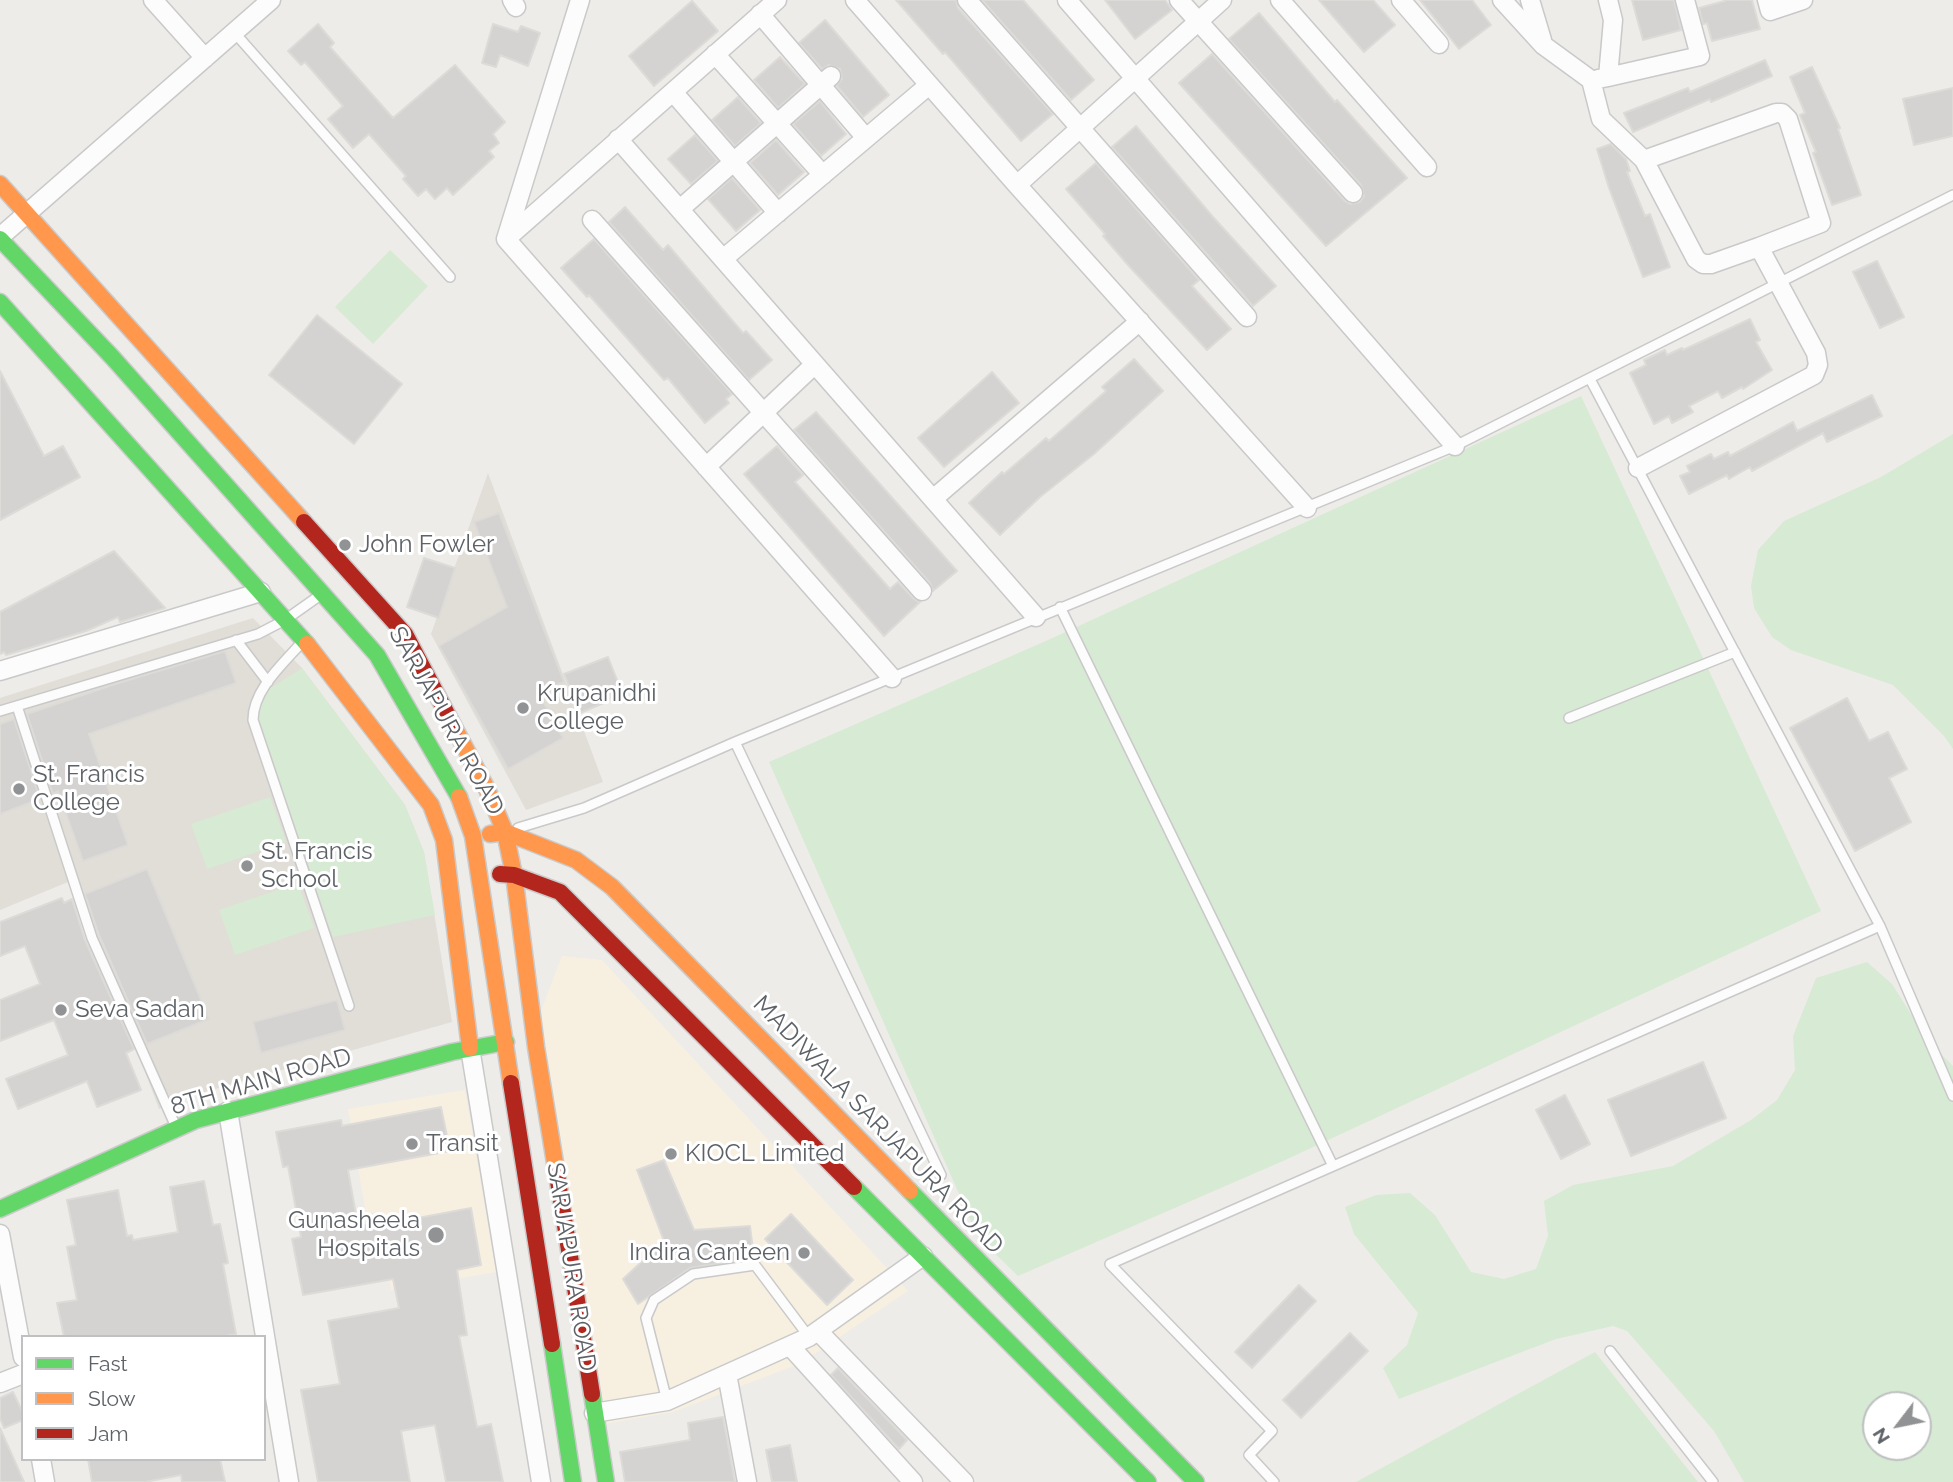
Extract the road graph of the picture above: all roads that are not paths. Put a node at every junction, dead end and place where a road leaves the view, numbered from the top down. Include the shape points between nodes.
1 (153, 0) edge
2 (271, 0) edge
3 (580, 0) edge
4 (777, 0) edge
5 (855, 0) edge
6 (967, 0) edge
7 (1067, 0) edge
8 (1179, 0) edge
9 (1222, 0) edge
10 (1280, 0) edge
11 (1401, 0) edge
12 (1502, 0) edge
13 (1530, 0) edge
14 (1608, 0) edge
15 (1685, 0) edge
16 (1803, 0) edge
17 (1769, 6) edge
18 (760, 14) junction
19 (1197, 21) junction
20 (234, 32) junction
21 (1439, 44) dead end
22 (1543, 45) junction
23 (715, 54) junction
24 (205, 58) junction
25 (1134, 79) junction
26 (1599, 79) junction
27 (826, 81) junction
28 (929, 85) junction
29 (673, 92) junction
30 (777, 124) junction
31 (1080, 127) junction
32 (866, 138) junction
33 (618, 139) junction
34 (1644, 160) junction
35 (734, 162) junction
36 (1427, 167) dead end
37 (823, 175) junction
38 (0, 184) edge
39 (1017, 185) junction
40 (1353, 193) dead end
41 (1953, 197) edge
42 (680, 209) junction
43 (778, 213) junction
44 (27, 215) junction
45 (592, 220) dead end
46 (0, 238) edge
47 (506, 239) junction
48 (1759, 247) junction
49 (723, 259) junction
50 (450, 277) dead end
51 (1777, 284) junction
52 (0, 302) edge
53 (1247, 317) dead end
54 (1140, 321) junction
55 (815, 364) junction
56 (1591, 379) junction
57 (763, 414) junction
58 (1455, 446) junction
59 (706, 467) junction
60 (1638, 468) junction
61 (933, 499) junction
62 (1307, 508) junction
63 (922, 591) dead end
64 (261, 592) junction
65 (322, 593) junction
66 (1060, 607) junction
67 (1036, 617) junction
68 (285, 620) junction
69 (236, 640) junction
70 (304, 640) junction
71 (1735, 652) junction
72 (0, 671) edge
73 (892, 678) junction
74 (268, 682) junction
75 (17, 706) junction
76 (0, 711) edge
77 (1569, 718) dead end
78 (735, 742) junction
79 (505, 832) junction
80 (473, 836) junction
81 (479, 873) junction
82 (514, 875) junction
83 (1880, 926) junction
84 (349, 1006) dead end
85 (506, 1042) junction
86 (471, 1048) junction
87 (1953, 1096) edge
88 (228, 1111) junction
89 (177, 1129) junction
90 (1333, 1166) junction
91 (941, 1175) dead end
92 (0, 1209) edge
93 (0, 1234) edge
94 (923, 1256) junction
95 (813, 1334) junction
96 (265, 1335) edge
97 (266, 1342) edge
98 (21, 1346) edge
99 (790, 1346) junction
100 (1610, 1351) dead end
101 (727, 1374) junction
102 (21, 1375) edge
103 (0, 1383) edge
104 (667, 1401) junction
105 (594, 1413) junction
106 (602, 1455) junction
107 (569, 1460) junction
108 (41, 1461) edge
109 (45, 1482) edge
110 (289, 1482) edge
111 (541, 1482) edge
112 (573, 1482) edge
113 (606, 1482) edge
114 (747, 1482) edge
115 (913, 1482) edge
116 (964, 1482) edge
117 (1149, 1482) edge
118 (1196, 1482) edge
119 (1274, 1482) edge
120 (1713, 1482) edge

1 - 24 street
2 - 20 street
3 - 47 street
4 - 18 street
5 - 28 street
6 - 31 street
7 - 25 street
8 - 19 street
9 - 19 street
10 - 36 street
11 - 21 street
12 - 22 street
13 - 22 street
14 - 26 street via 1613,20
15 - 26 street via 1700,56
16 - 17 street
18 - 23 street
18 - 27 street
19 - 25 street
19 - 40 street
20 - 24 street
20 - 50 lane
22 - 26 street
23 - 29 street
23 - 30 street
24 - 44 street
25 - 31 street
25 - 58 street
26 - 34 street via 1601,119
27 - 30 street
27 - 32 street
28 - 32 street
28 - 39 street
29 - 33 street
29 - 35 street
30 - 35 street
30 - 37 street
31 - 39 street
31 - 53 street
32 - 37 street
33 - 42 street
33 - 47 street
34 - 48 street via 1696,259 1711,264
34 - 48 street via 1782,113 1788,119 1821,223
35 - 42 street
35 - 43 street
37 - 43 street
38 - 44 main road, SARJAPURA ROAD
39 - 54 street
41 - 51 lane
42 - 49 street
43 - 49 street
44 - 46 street
44 - 79 main road, SARJAPURA ROAD via 405,634
45 - 57 street
46 - 65 main road, SARJAPURA ROAD
47 - 59 street
48 - 51 street
49 - 55 street
51 - 56 lane
51 - 60 street via 1816,353 1814,375
52 - 64 main road
54 - 61 street
54 - 62 street
55 - 57 street
55 - 61 street
56 - 58 lane
56 - 60 lane
57 - 59 street
57 - 63 street
58 - 62 lane
59 - 73 street
60 - 71 lane
61 - 67 street
62 - 66 lane
64 - 68 main road
64 - 72 street
65 - 68 lane
65 - 80 main road, SARJAPURA ROAD via 377,654 456,789
66 - 67 lane
66 - 90 lane
67 - 73 lane
68 - 69 lane
68 - 70 main road
69 - 74 lane
69 - 75 lane
70 - 74 lane
70 - 86 main road via 431,805 444,840
71 - 77 lane
71 - 83 lane
73 - 78 lane
74 - 84 lane via 253,712 254,729
75 - 76 lane
75 - 89 lane via 92,938
78 - 79 lane via 584,808
78 - 91 lane
79 - 80 main road
79 - 82 main road, SARJAPURA ROAD
79 - 118 main road, MADIWALA SARJAPURA ROAD via 576,860 612,887
80 - 81 main road, SARJAPURA ROAD
81 - 82 main road
81 - 85 main road, SARJAPURA ROAD
82 - 94 main road via 560,892
82 - 105 main road, SARJAPURA ROAD via 536,1047
83 - 87 lane
83 - 90 lane
85 - 86 main road, 8TH MAIN ROAD
85 - 107 main road, SARJAPURA ROAD
86 - 88 main road, 8TH MAIN ROAD
86 - 111 street
88 - 89 main road, 8TH MAIN ROAD
88 - 96 street
89 - 92 main road, 8TH MAIN ROAD
90 - 119 lane via 1110,1264 1272,1431 1249,1455
93 - 98 street
94 - 95 street
94 - 117 main road
95 - 99 street
95 - 104 lane via 755,1265 693,1274 654,1300 646,1318
95 - 116 street
97 - 110 street
99 - 101 street
99 - 115 street
100 - 120 lane
101 - 104 street
101 - 114 street
102 - 103 street
104 - 105 street
105 - 106 main road, SARJAPURA ROAD
106 - 107 main road
106 - 113 main road, SARJAPURA ROAD
107 - 112 main road, SARJAPURA ROAD
108 - 109 street

